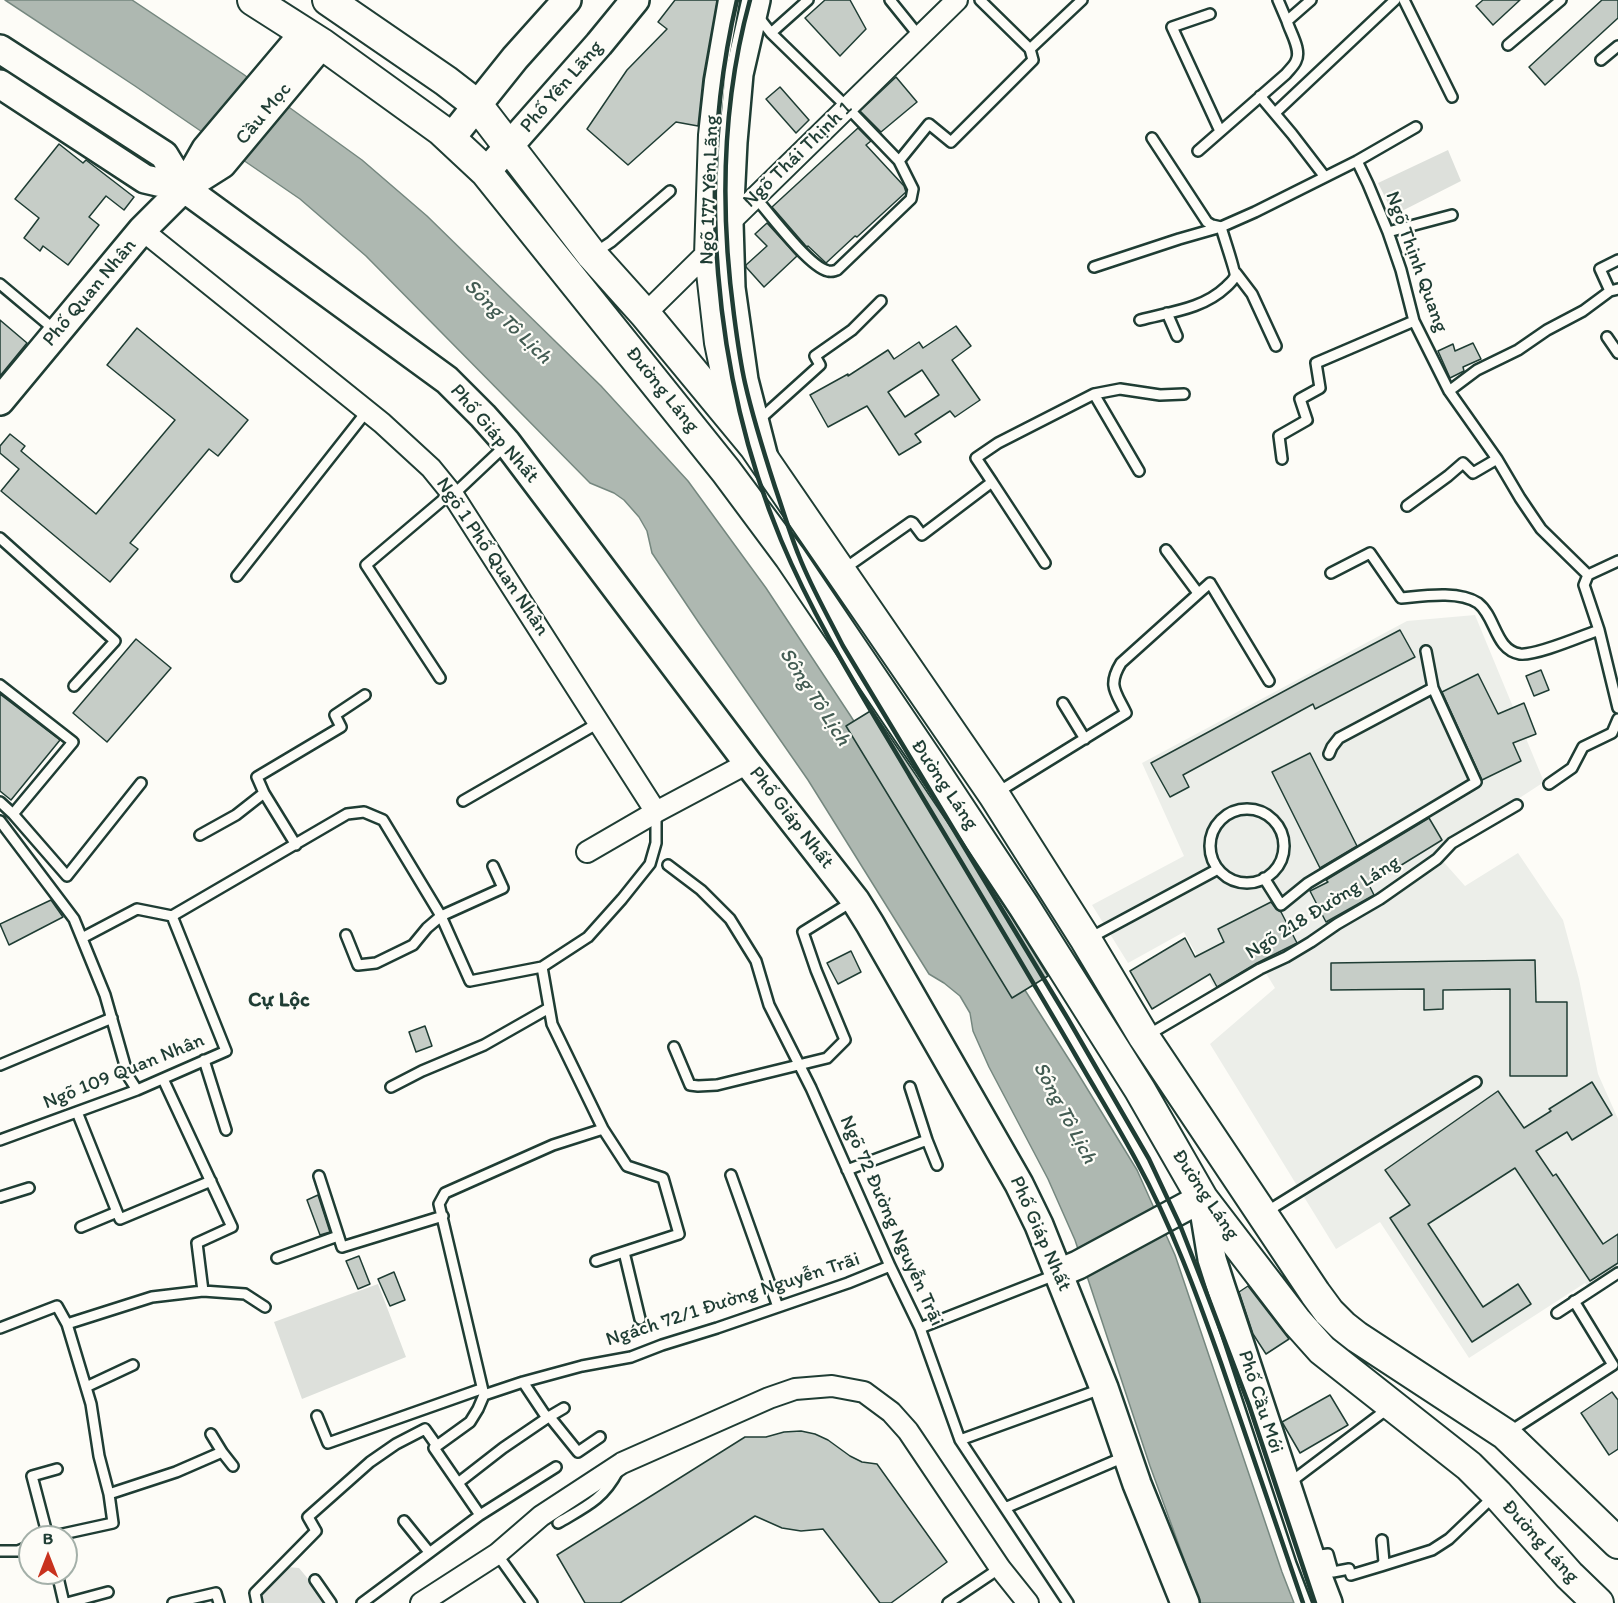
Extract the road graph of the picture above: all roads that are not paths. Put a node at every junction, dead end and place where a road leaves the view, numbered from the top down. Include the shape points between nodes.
1 (253, 0) edge
2 (328, 0) edge
3 (567, 0) edge
4 (635, 0) edge
5 (808, 0) edge
6 (890, 0) edge
7 (957, 0) edge
8 (980, 0) edge
9 (1082, 0) edge
10 (1278, 0) edge
11 (1311, 0) edge
12 (1395, 0) edge
13 (1404, 0) edge
14 (1561, 0) edge
15 (747, 4) edge
16 (1210, 14) dead end
17 (1287, 21) junction
18 (771, 33) junction
19 (919, 36) junction
20 (1508, 45) dead end
21 (1618, 46) edge
22 (305, 48) junction
23 (0, 49) edge
24 (1030, 49) junction
25 (1601, 60) dead end
26 (0, 85) edge
27 (1260, 96) junction
28 (1452, 97) dead end
29 (477, 105) junction
30 (847, 107) junction
31 (1275, 113) junction
32 (1416, 127) dead end
33 (1220, 131) junction
34 (451, 138) junction
35 (1152, 138) dead end
36 (510, 147) junction
37 (1198, 151) dead end
38 (214, 157) joint
39 (899, 161) junction
40 (1357, 161) junction
41 (486, 172) junction
42 (1325, 177) junction
43 (184, 188) junction
44 (670, 191) dead end
45 (755, 197) junction
46 (1452, 215) dead end
47 (729, 223) junction
48 (1221, 227) junction
49 (142, 230) junction
50 (1388, 232) junction
51 (592, 255) junction
52 (705, 255) junction
53 (1618, 260) edge
54 (1094, 267) dead end
55 (1236, 273) junction
56 (0, 284) edge
57 (1614, 290) edge
58 (880, 301) dead end
59 (1167, 313) junction
60 (645, 314) junction
61 (1140, 320) dead end
62 (1414, 321) junction
63 (58, 332) junction
64 (1177, 336) dead end
65 (1607, 337) dead end
66 (1276, 346) dead end
67 (1618, 353) edge
68 (1449, 391) junction
69 (1094, 394) junction
70 (1184, 394) dead end
71 (0, 401) edge
72 (367, 411) junction
73 (742, 420) junction
74 (507, 443) junction
75 (1282, 459) dead end
76 (1497, 459) junction
77 (1139, 471) dead end
78 (992, 482) junction
79 (452, 494) junction
80 (1407, 506) dead end
81 (0, 538) edge
82 (1166, 550) dead end
83 (1618, 561) edge
84 (1045, 563) dead end
85 (840, 572) junction
86 (1331, 573) dead end
87 (1588, 575) junction
88 (237, 576) dead end
89 (1198, 593) junction
90 (1599, 630) junction
91 (1426, 651) dead end
92 (440, 678) dead end
93 (1269, 681) dead end
94 (0, 685) edge
95 (74, 686) dead end
96 (1433, 688) junction
97 (365, 695) dead end
98 (1063, 703) dead end
99 (1618, 708) edge
100 (1618, 719) edge
101 (600, 722) junction
102 (1085, 739) junction
103 (1329, 754) dead end
104 (748, 763) junction
105 (141, 783) dead end
106 (1549, 784) dead end
107 (264, 793) junction
108 (994, 795) junction
109 (464, 801) dead end
110 (0, 802) edge
111 (1516, 805) dead end
112 (656, 812) junction
113 (13, 814) junction
114 (0, 821) edge
115 (200, 835) dead end
116 (296, 845) junction
117 (587, 852) dead end
118 (668, 865) dead end
119 (493, 866) dead end
120 (1218, 869) junction
121 (1264, 878) junction
122 (1053, 889) junction
123 (855, 900) junction
124 (1024, 906) junction
125 (172, 916) junction
126 (441, 916) junction
127 (346, 935) dead end
128 (82, 938) junction
129 (1086, 940) junction
130 (542, 966) junction
131 (549, 1008) junction
132 (112, 1018) junction
133 (1144, 1037) junction
134 (674, 1047) dead end
135 (204, 1060) junction
136 (799, 1063) junction
137 (0, 1065) edge
138 (163, 1078) junction
139 (1476, 1082) dead end
140 (391, 1087) dead end
141 (910, 1087) dead end
142 (137, 1090) junction
143 (77, 1112) junction
144 (603, 1129) junction
145 (226, 1130) dead end
146 (0, 1140) edge
147 (927, 1140) junction
148 (937, 1165) dead end
149 (847, 1170) junction
150 (732, 1175) dead end
151 (319, 1176) dead end
152 (211, 1181) junction
153 (29, 1188) dead end
154 (0, 1197) edge
155 (1202, 1198) junction
156 (117, 1212) junction
157 (1262, 1215) junction
158 (443, 1216) junction
159 (81, 1227) dead end
160 (338, 1236) junction
161 (624, 1252) junction
162 (277, 1258) dead end
163 (596, 1261) dead end
164 (890, 1266) junction
165 (1068, 1269) junction
166 (1618, 1274) edge
167 (203, 1291) junction
168 (1574, 1301) junction
169 (265, 1307) dead end
170 (778, 1307) junction
171 (1557, 1313) dead end
172 (640, 1319) dead end
173 (67, 1324) junction
174 (920, 1328) junction
175 (0, 1329) edge
176 (134, 1365) dead end
177 (523, 1382) junction
178 (86, 1387) junction
179 (1104, 1388) junction
180 (483, 1392) junction
181 (1392, 1406) junction
182 (564, 1408) dead end
183 (317, 1416) dead end
184 (548, 1417) junction
185 (211, 1434) dead end
186 (1505, 1434) junction
187 (600, 1437) dead end
188 (960, 1440) junction
189 (435, 1447) junction
190 (222, 1452) junction
191 (1128, 1456) junction
192 (622, 1463) junction
193 (233, 1466) dead end
194 (1469, 1466) junction
195 (556, 1467) dead end
196 (57, 1469) dead end
197 (458, 1483) junction
198 (1287, 1485) junction
199 (109, 1494) junction
200 (1497, 1494) junction
201 (1005, 1508) junction
202 (480, 1515) junction
203 (404, 1521) dead end
204 (558, 1523) dead end
205 (46, 1525) edge
206 (78, 1531) edge
207 (1382, 1540) dead end
208 (1618, 1544) edge
209 (0, 1551) edge
210 (18, 1551) edge
211 (429, 1552) junction
212 (497, 1554) junction
213 (1310, 1556) junction
214 (1381, 1566) junction
215 (1000, 1568) junction
216 (315, 1580) dead end
217 (61, 1585) edge
218 (108, 1592) dead end
219 (66, 1603) edge
220 (173, 1603) edge
221 (219, 1603) edge
222 (257, 1603) edge
223 (331, 1603) edge
224 (362, 1603) edge
225 (421, 1603) edge
226 (532, 1603) edge
227 (948, 1603) edge
228 (1028, 1603) edge
229 (1068, 1603) edge
230 (1185, 1603) edge
231 (1328, 1603) edge
232 (1599, 1603) edge

1 - 22 main road, Đường Láng
2 - 29 main road, Đường Láng
3 - 29 main road
4 - 36 main road, Phố Yên Lãng
5 - 18 lane
6 - 19 lane
7 - 19 street, Ngõ Thái Thịnh 1
8 - 24 lane
9 - 24 lane
10 - 17 lane
11 - 17 lane
12 - 31 lane
13 - 28 lane
14 - 20 lane
15 - 18 lane
15 - 47 main road
15 - 52 street, Ngõ 177 Yên Lãng via 715,81
16 - 33 lane via 1172,27
17 - 27 lane via 1297,48 1296,63
18 - 30 lane
19 - 30 street, Ngõ Thái Thịnh 1
21 - 25 lane
22 - 34 main road, Đường Láng
22 - 38 main road, Cầu Mọc
23 - 43 main road via 164,155
24 - 39 lane via 1033,60 951,142 929,124
26 - 43 main road via 145,179
27 - 31 lane
27 - 33 lane
29 - 34 main road
29 - 36 main road, Đường Láng
30 - 39 lane
30 - 45 street, Ngõ Thái Thịnh 1
31 - 42 lane
32 - 40 lane
33 - 37 lane
34 - 41 main road, Đường Láng
35 - 48 lane via 1207,222
36 - 41 main road, Phố Yên Lãng
36 - 51 main road, Đường Láng
38 - 43 main road, Phố Quan Nhân
39 - 45 lane via 913,189 912,199 833,272 822,269 801,252
40 - 42 lane
40 - 50 lane, Ngõ Thịnh Quang
41 - 124 main road, Đường Láng via 726,471 790,557
42 - 48 lane
43 - 49 main road, Phố Quan Nhân
43 - 74 main road, Phố Giáp Nhất via 447,380
44 - 51 lane
45 - 47 street, Ngõ Thái Thịnh 1
46 - 50 lane
47 - 52 street, Ngõ Thái Thịnh 1
47 - 73 main road via 733,300 744,380
48 - 54 lane
48 - 55 lane
49 - 63 main road, Phố Quan Nhân
49 - 72 street, Ngõ 1 Phố Quan Nhân
50 - 62 lane, Ngõ Thịnh Quang
51 - 60 main road, Đường Láng
52 - 60 street, Ngõ Thái Thịnh 1
52 - 73 street, Ngõ 177 Yên Lãng via 715,343
53 - 57 lane via 1600,269
55 - 59 lane via 1209,300
55 - 66 lane via 1252,294
56 - 63 lane
57 - 68 lane via 1518,350 1477,370
58 - 73 lane via 852,330 815,356 820,365
59 - 61 lane
59 - 64 lane
60 - 73 main road, Đường Láng
62 - 68 lane, Ngõ Thịnh Quang
62 - 75 lane via 1316,363 1320,388 1300,399 1307,420 1279,436
63 - 71 main road, Phố Quan Nhân
65 - 67 lane
68 - 76 lane, Ngõ Thịnh Quang
69 - 70 lane via 1120,389
69 - 77 lane
69 - 78 lane via 976,458
72 - 79 street, Ngõ 1 Phố Quan Nhân via 431,468
72 - 88 lane
73 - 85 main road, Đường Láng via 765,462
74 - 79 lane
74 - 104 main road, Phố Giáp Nhất
76 - 80 lane via 1473,473 1463,463
76 - 87 lane, Ngõ Thịnh Quang via 1541,529
78 - 84 lane
78 - 85 lane via 922,535 911,522
79 - 92 lane via 366,565
79 - 101 street, Ngõ 1 Phố Quan Nhân
81 - 95 lane via 115,641
82 - 89 lane
83 - 87 lane
85 - 108 main road, Đường Láng
86 - 90 lane via 1370,553 1401,598 1438,595 1476,602 1486,611 1504,646 1522,654
87 - 90 lane via 1584,585
89 - 93 lane via 1210,583
89 - 102 lane via 1121,663 1113,688 1126,713
90 - 99 lane
91 - 96 lane
94 - 113 lane via 73,742
96 - 103 lane via 1339,738
96 - 121 lane via 1476,782 1308,883 1281,905
97 - 107 lane via 335,715 341,727 257,777
98 - 102 lane
100 - 106 lane via 1612,733 1583,747 1572,768
101 - 109 lane
101 - 112 street, Ngõ 1 Phố Quan Nhân
102 - 108 lane
104 - 112 street
104 - 123 main road, Phố Giáp Nhất
105 - 113 lane via 67,876
107 - 115 lane via 236,815
107 - 116 lane
108 - 122 main road, Đường Láng
110 - 113 lane
111 - 133 lane, Ngõ 218 Đường Láng via 1452,843 1437,859 1380,899
112 - 117 street
112 - 130 lane via 656,843 650,864 588,937
114 - 128 lane via 74,919
116 - 125 lane
116 - 126 lane via 347,814 364,812 383,820
118 - 136 lane, Ngõ 72 Đường Nguyễn Trãi via 730,919 756,961 769,1005
119 - 126 lane via 503,888
120 - 121 lane via 1239,882
120 - 121 lane via 1209,846 1217,824 1236,810 1260,811 1278,826 1284,849 1281,861
120 - 129 lane
122 - 124 main road
122 - 129 main road, Đường Láng
123 - 136 lane via 804,932 844,1040 826,1058
123 - 165 main road, Phố Giáp Nhất
124 - 155 main road, Đường Láng via 1140,1090
125 - 128 lane via 137,909
125 - 135 lane, Ngõ 109 Quan Nhân via 226,1051
126 - 127 lane via 413,945 376,963 358,965
126 - 130 lane via 470,981
128 - 132 lane
129 - 133 main road, Đường Láng
130 - 131 lane
131 - 140 lane via 484,1045
131 - 144 lane via 552,1024
132 - 137 lane
132 - 142 lane via 128,1076
133 - 157 main road, Đường Láng
134 - 136 lane via 690,1084 698,1086 717,1085
135 - 138 lane, Ngõ 109 Quan Nhân
135 - 145 lane
136 - 149 lane, Ngõ 72 Đường Nguyễn Trãi
138 - 142 lane, Ngõ 109 Quan Nhân
138 - 152 lane
139 - 157 lane
141 - 147 lane
142 - 143 lane, Ngõ 109 Quan Nhân
143 - 146 lane, Ngõ 109 Quan Nhân
143 - 156 lane
144 - 158 lane via 554,1145 445,1193 439,1204
144 - 161 lane via 627,1166 663,1178 679,1234
147 - 148 lane
147 - 149 lane
149 - 164 lane, Ngõ 72 Đường Nguyễn Trãi
150 - 170 lane
151 - 160 lane
152 - 156 lane via 120,1219
152 - 167 lane via 232,1227 197,1243
153 - 154 lane
155 - 165 main road
155 - 181 main road, Đường Láng via 1322,1350
155 - 198 main road, Phố Cầu Mới via 1212,1259
156 - 159 lane
157 - 186 main road, Đường Láng via 1315,1293 1343,1326
158 - 160 lane via 342,1248
158 - 180 lane
160 - 162 lane
161 - 163 lane
161 - 172 lane
164 - 170 lane, Ngách 72/1 Đường Nguyễn Trãi
164 - 174 lane, Ngõ 72 Đường Nguyễn Trãi
165 - 174 lane
165 - 179 main road, Phố Giáp Nhất
166 - 168 lane
167 - 169 lane via 245,1294
167 - 173 lane via 152,1297
168 - 171 lane
168 - 186 lane via 1613,1365
170 - 177 lane, Ngách 72/1 Đường Nguyễn Trãi via 631,1357
173 - 175 lane via 57,1306
173 - 178 lane
174 - 188 lane, Ngõ 72 Đường Nguyễn Trãi
176 - 178 lane
177 - 180 lane, Ngách 72/1 Đường Nguyễn Trãi
177 - 184 lane
178 - 199 lane
179 - 188 lane
179 - 191 main road, Phố Giáp Nhất
180 - 183 lane, Ngách 72/1 Đường Nguyễn Trãi via 328,1443
180 - 189 lane via 470,1422
181 - 194 main road, Đường Láng
181 - 198 lane
182 - 184 lane
184 - 187 lane via 578,1452
184 - 197 lane
185 - 190 lane
186 - 194 main road
186 - 208 main road, Đường Láng
188 - 201 lane, Ngõ 72 Đường Nguyễn Trãi
189 - 197 lane
189 - 222 lane via 425,1429 370,1462 308,1517 316,1531 255,1593
190 - 193 lane
190 - 199 lane
191 - 201 lane
191 - 230 main road, Phố Giáp Nhất
192 - 204 lane via 610,1486 598,1498
192 - 212 street via 541,1516
192 - 215 street via 795,1389 832,1386 864,1392 908,1431
194 - 200 main road, Đường Láng
195 - 202 lane
196 - 205 lane via 32,1476
197 - 202 lane
198 - 213 main road, Phố Cầu Mới
199 - 206 lane via 113,1523
200 - 214 lane via 1432,1550
200 - 232 main road, Đường Láng
201 - 229 lane, Ngõ 72 Đường Nguyễn Trãi
202 - 211 lane
203 - 211 lane
207 - 214 lane
209 - 210 lane
211 - 224 lane
212 - 225 street
212 - 226 lane
213 - 214 lane via 1328,1554 1333,1572 1349,1569 1351,1575
213 - 231 main road, Phố Cầu Mới
215 - 227 lane
215 - 228 street
216 - 223 lane
217 - 219 lane
218 - 219 lane
220 - 221 lane via 216,1593

